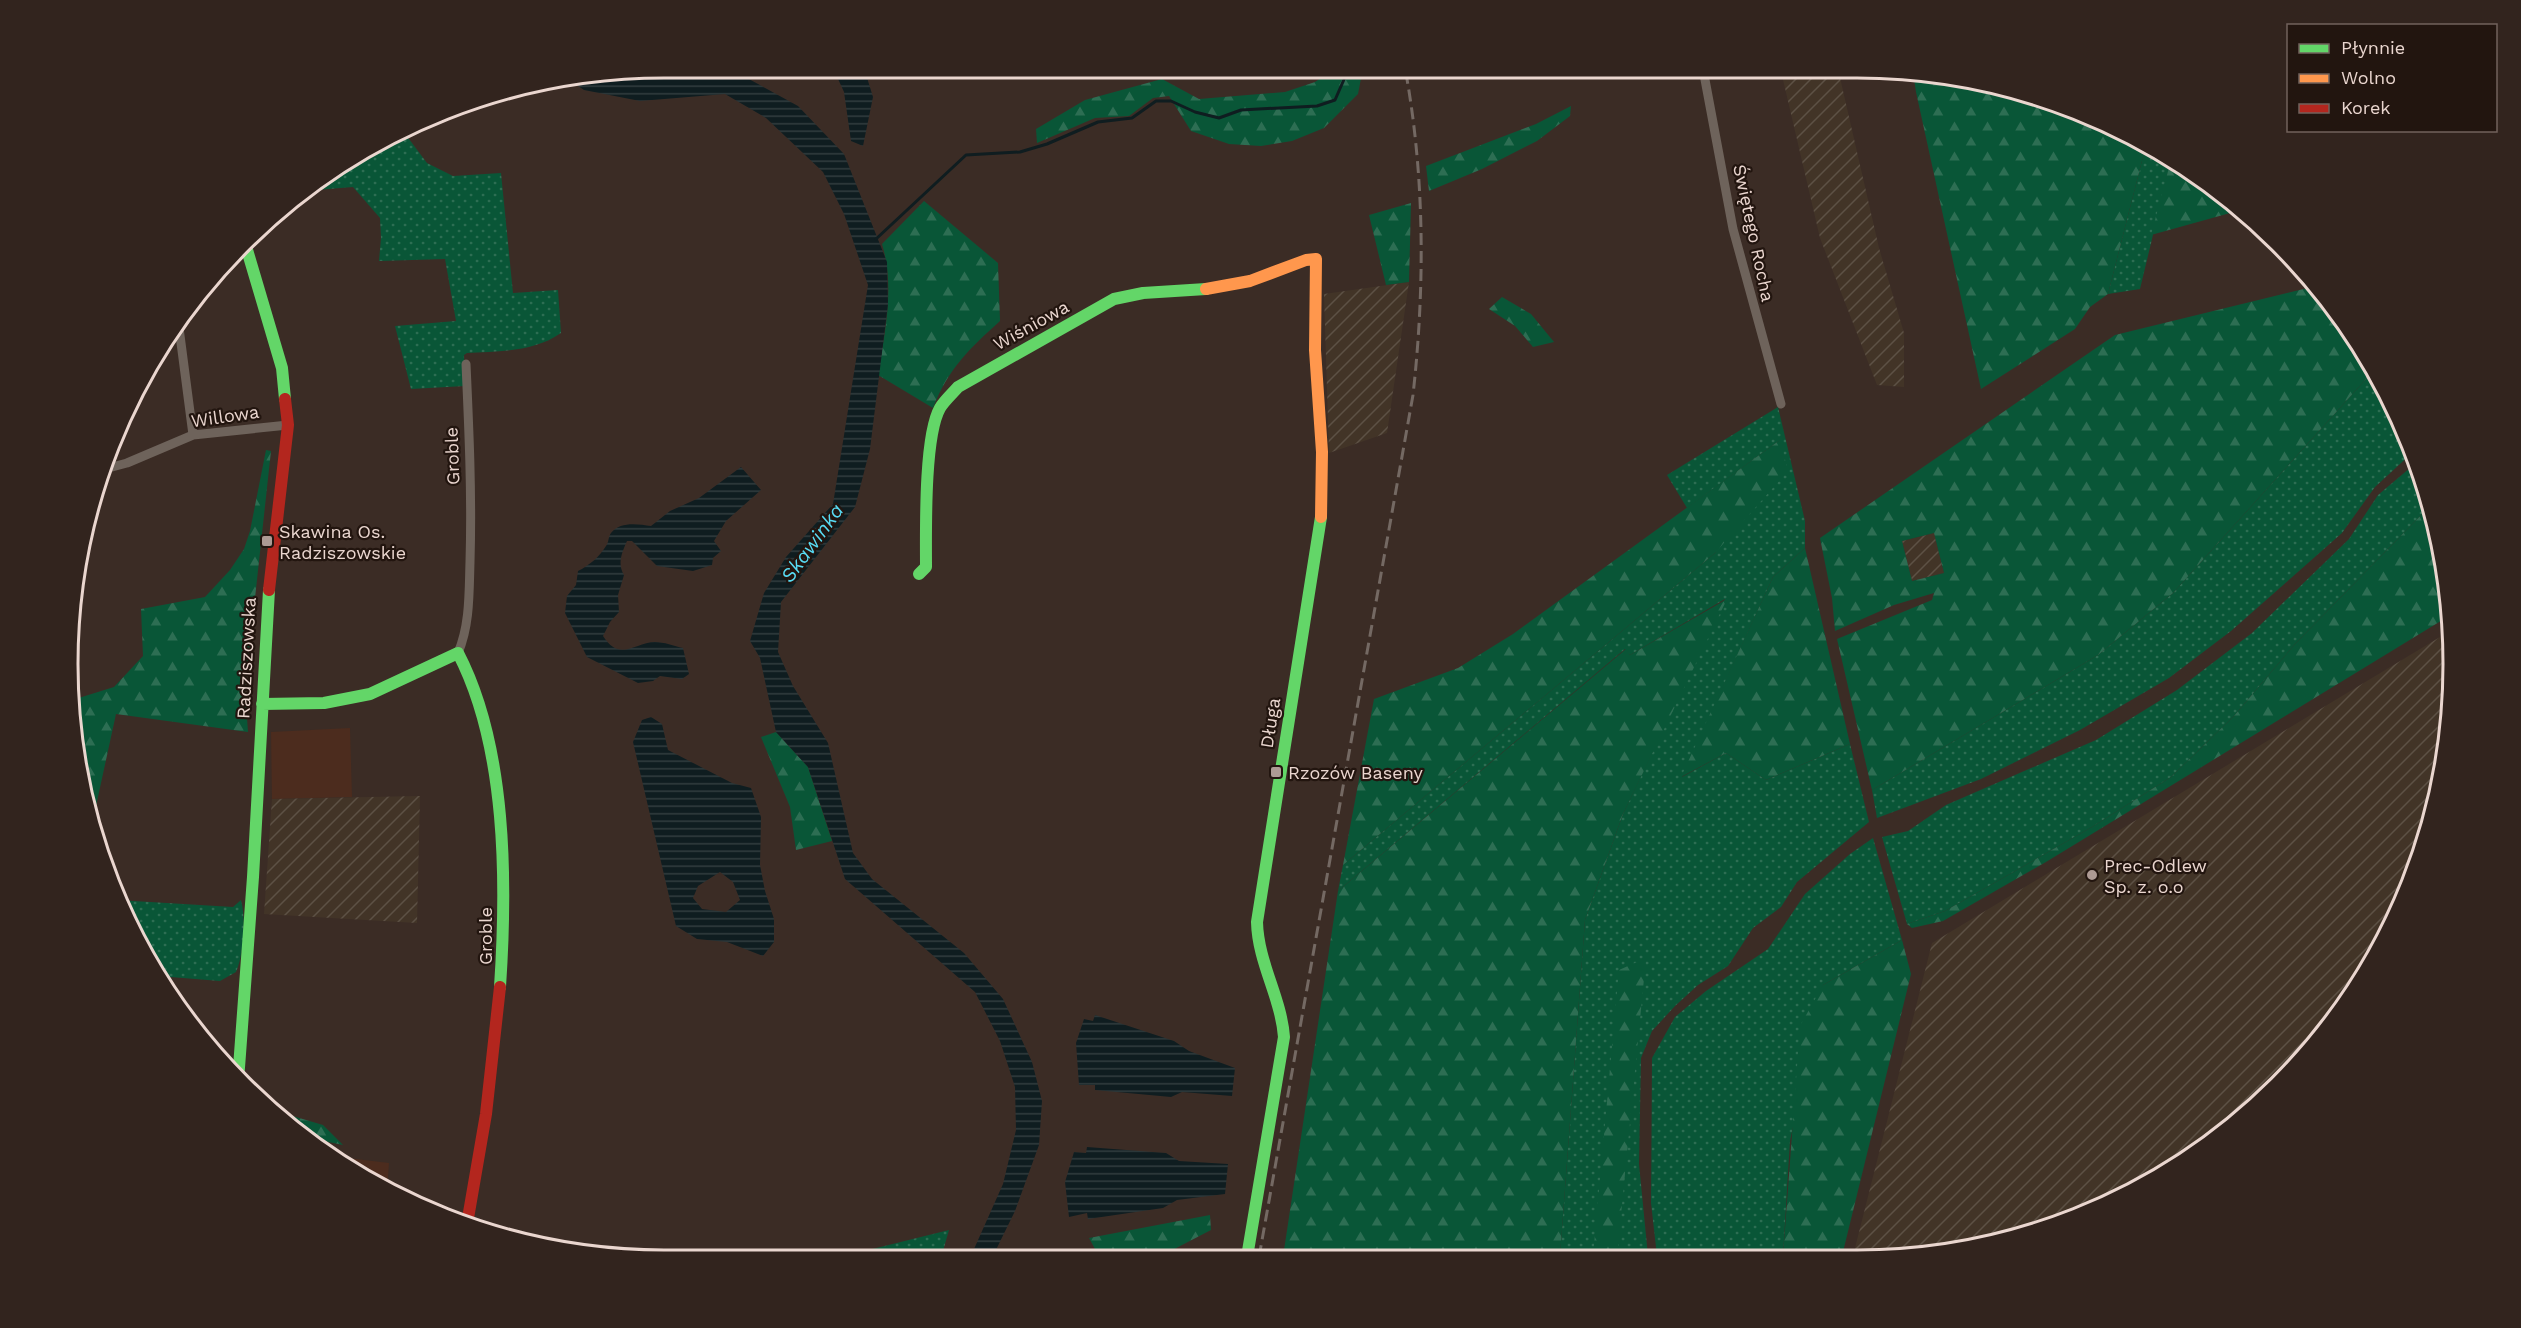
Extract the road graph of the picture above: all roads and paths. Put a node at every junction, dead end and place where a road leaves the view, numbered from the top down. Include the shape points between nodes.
1 (1705, 78) edge
2 (248, 252) edge
3 (1316, 259) joint
4 (180, 334) edge
5 (466, 364) dead end
6 (1781, 404) dead end
7 (288, 425) junction
8 (193, 435) junction
9 (113, 467) edge
10 (919, 574) dead end
11 (458, 653) junction
12 (262, 704) junction
13 (239, 1067) edge
14 (468, 1216) edge
15 (1248, 1250) edge

1 - 6 street, Świętego Rocha via 1733,229
2 - 7 street, Radziszowska via 282,368
3 - 10 street, Wiśniowa via 1253,282 1221,288 1132,293 958,387 936,415 926,505 926,567
3 - 15 street, Długa via 1321,528 1257,922 1260,958 1279,1005 1284,1037
4 - 8 street
5 - 11 street, Groble via 471,513 468,614
7 - 8 street, Willowa
7 - 12 street, Radziszowska via 268,588
8 - 9 street, Willowa
11 - 12 street via 370,694 324,703
11 - 14 street, Groble via 486,725 500,824 504,917 503,973 487,1111
12 - 13 street, Radziszowska

